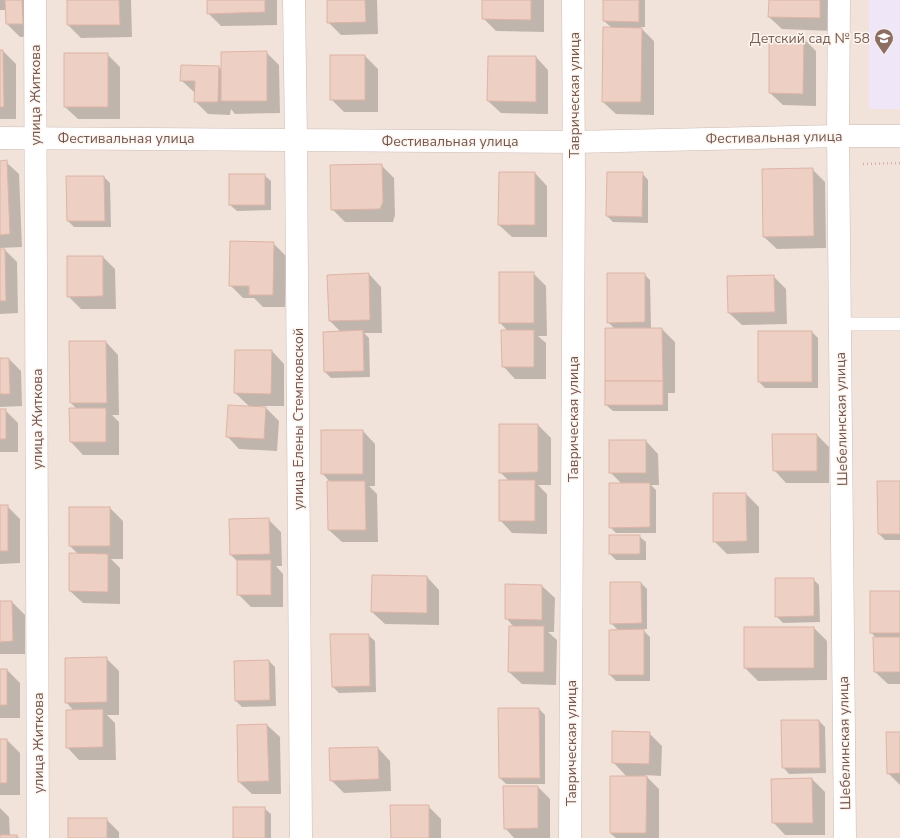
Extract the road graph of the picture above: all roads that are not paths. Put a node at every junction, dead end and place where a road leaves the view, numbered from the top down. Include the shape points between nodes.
1 (35, 0) edge
2 (294, 0) edge
3 (573, 0) edge
4 (839, 0) edge
5 (838, 136) junction
6 (900, 136) edge
7 (0, 138) edge
8 (35, 138) junction
9 (296, 139) junction
10 (574, 142) junction
11 (840, 324) junction
12 (900, 324) edge
13 (38, 838) edge
14 (301, 838) edge
15 (570, 838) edge
16 (845, 838) edge

1 - 8 street, улица Житкова
2 - 9 street, улица Елены Стемпковской
3 - 10 street, Таврическая улица
4 - 5 street, Шебелинская улица
5 - 6 street, Фестивальная улица
5 - 10 street, Фестивальная улица
5 - 11 street, Шебелинская улица
7 - 8 street, Фестивальная улица
8 - 9 street, Фестивальная улица
8 - 13 street, улица Житкова
9 - 10 street, Фестивальная улица
9 - 14 street, улица Елены Стемпковской
10 - 15 street, Таврическая улица
11 - 12 lane
11 - 16 street, Шебелинская улица

